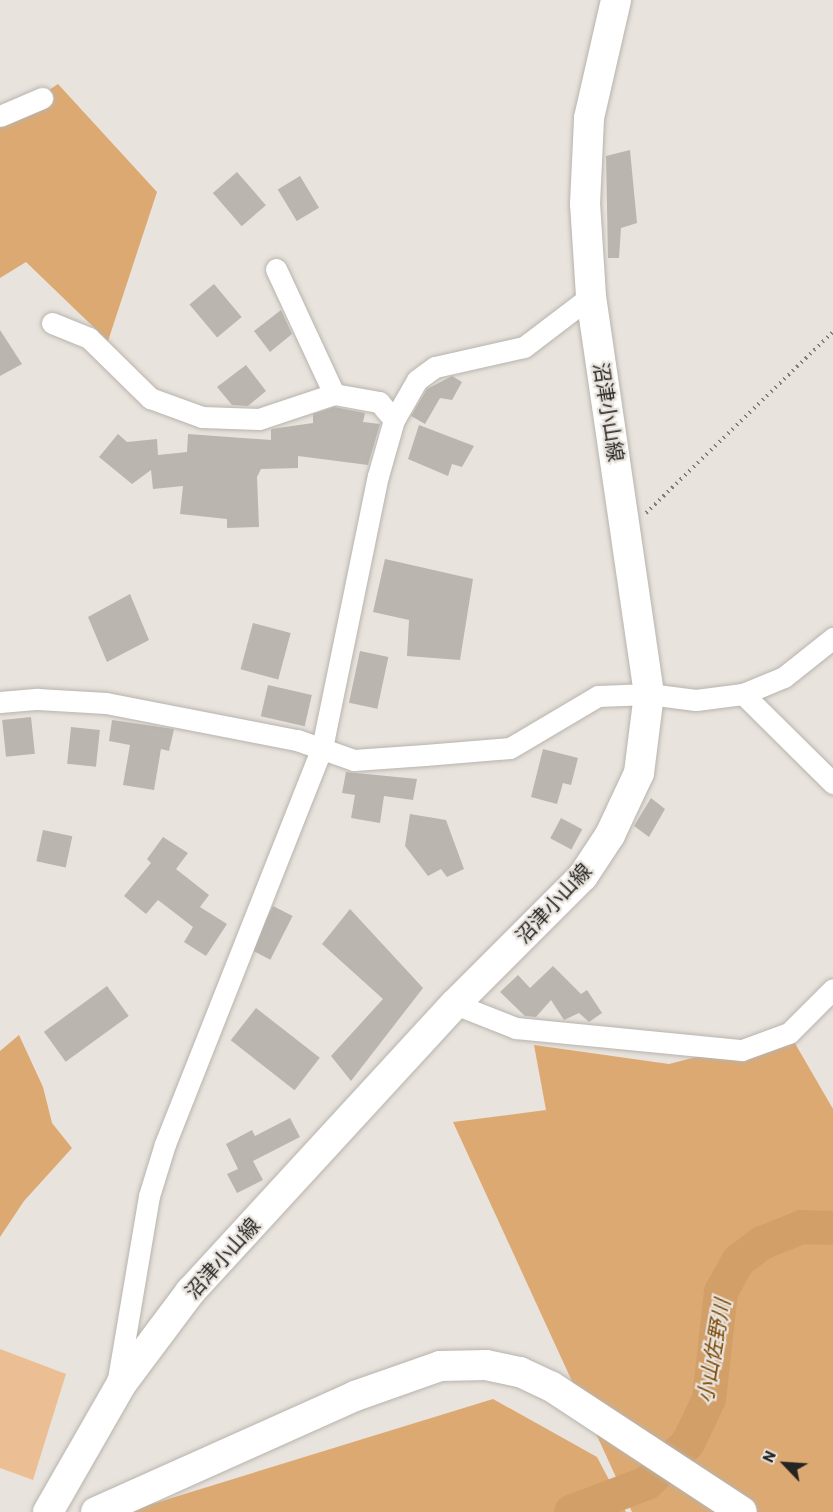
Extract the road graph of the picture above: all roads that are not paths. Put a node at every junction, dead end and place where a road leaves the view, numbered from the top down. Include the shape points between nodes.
1 (616, 0) edge
2 (42, 98) dead end
3 (0, 116) edge
4 (276, 269) dead end
5 (591, 296) junction
6 (52, 323) dead end
7 (334, 394) junction
8 (394, 420) junction
9 (833, 638) edge
10 (649, 694) junction
11 (742, 694) junction
12 (0, 702) edge
13 (322, 748) junction
14 (833, 783) edge
15 (833, 989) edge
16 (455, 1004) junction
17 (116, 1394) junction
18 (48, 1512) edge
19 (96, 1512) edge
20 (742, 1512) edge

1 - 5 main road, 沼津小山線 via 589,118 585,204
2 - 3 street
4 - 7 street
5 - 8 street via 524,346 435,367 417,380
5 - 10 main road, 沼津小山線
6 - 7 street via 89,338 150,398 202,417 260,418
7 - 8 street via 378,402
8 - 13 street via 378,476
9 - 11 street via 783,677
10 - 11 street via 696,700
10 - 13 street via 598,696 510,748 354,760
10 - 16 main road, 沼津小山線 via 639,773 610,836 583,876
11 - 14 street
12 - 13 street via 38,699 106,703
13 - 17 street via 165,1144 149,1196
15 - 16 street via 789,1033 742,1050 516,1028
16 - 17 main road, 沼津小山線 via 190,1292
17 - 18 main road, 沼津小山線
19 - 20 main road via 355,1396 440,1366 486,1365 520,1372 552,1387

